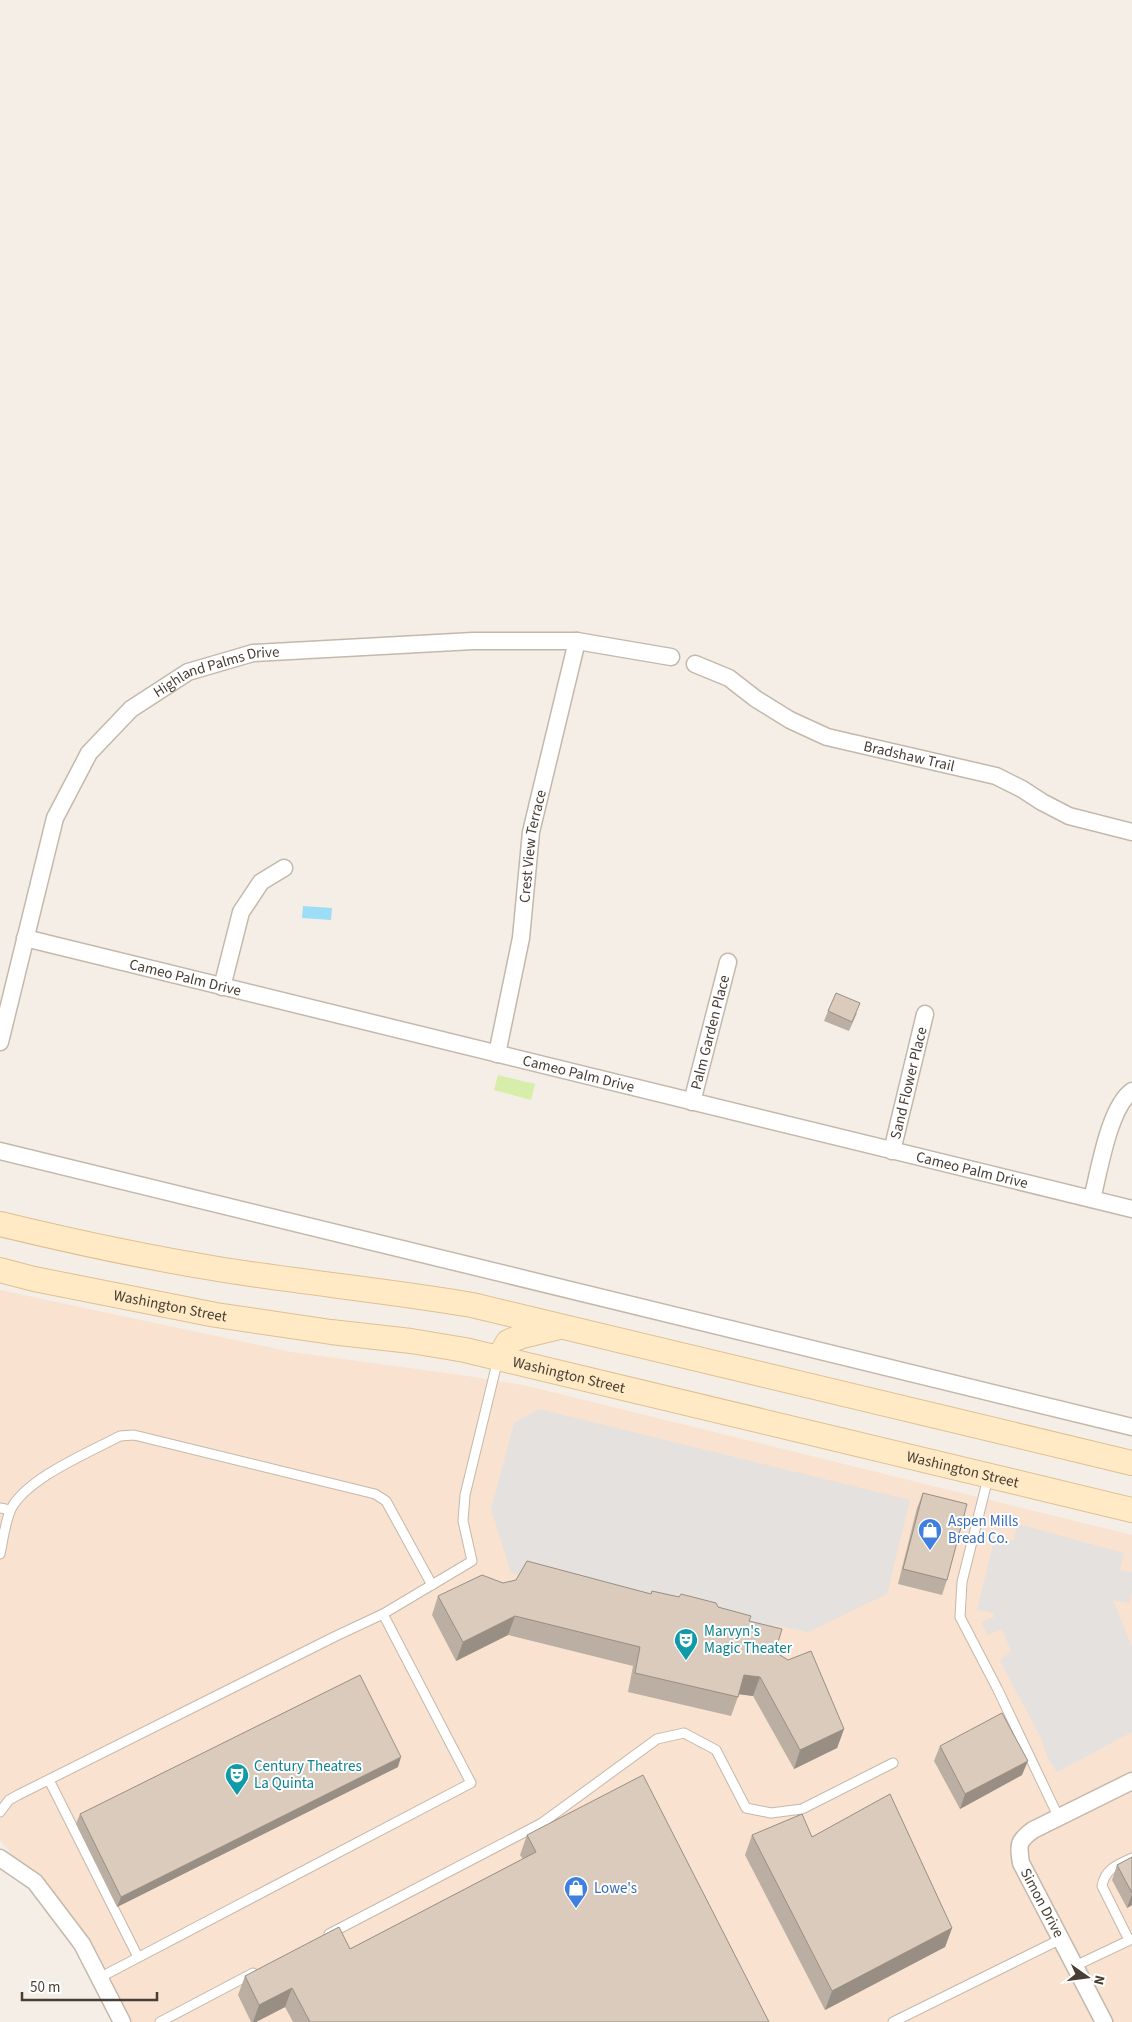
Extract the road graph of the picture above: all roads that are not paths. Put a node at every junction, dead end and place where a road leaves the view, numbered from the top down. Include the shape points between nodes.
1 (577, 641) junction
2 (671, 657) dead end
3 (695, 664) dead end
4 (1132, 832) edge
5 (284, 868) dead end
6 (24, 938) junction
7 (728, 962) dead end
8 (222, 987) junction
9 (925, 1014) dead end
10 (0, 1042) edge
11 (497, 1054) junction
12 (1132, 1091) edge
13 (692, 1102) junction
14 (0, 1151) edge
15 (892, 1151) junction
16 (1092, 1200) junction
17 (1132, 1209) edge
18 (0, 1224) edge
19 (0, 1270) edge
20 (561, 1326) junction
21 (498, 1358) junction
22 (1132, 1427) edge
23 (1132, 1464) edge
24 (988, 1475) junction
25 (0, 1508) edge
26 (10, 1510) junction
27 (1132, 1510) edge
28 (0, 1554) edge
29 (432, 1585) junction
30 (383, 1614) junction
31 (893, 1763) dead end
32 (49, 1780) junction
33 (1132, 1781) edge
34 (0, 1794) edge
35 (9, 1800) junction
36 (0, 1812) edge
37 (1059, 1818) junction
38 (0, 1858) edge
39 (1132, 1858) edge
40 (321, 1938) edge
41 (1061, 1939) junction
42 (1130, 1939) edge
43 (138, 1956) junction
44 (1075, 1966) junction
45 (262, 1969) edge
46 (100, 1978) junction
47 (122, 2022) edge
48 (160, 2022) edge
49 (892, 2022) edge
50 (1104, 2022) edge

1 - 2 street, Highland Palms Drive
1 - 6 street, Highland Palms Drive via 473,641 253,653 188,672 131,709 88,753 55,818
1 - 11 street, Crest View Terrace via 531,832 521,938
3 - 4 street, Bradshaw Trail via 729,678 790,720 827,737 996,776 1068,816
5 - 8 street via 261,882 241,912
6 - 8 street, Cameo Palm Drive
6 - 10 street, Highland Palms Drive
7 - 13 street, Palm Garden Place
8 - 11 street, Cameo Palm Drive
9 - 15 street, Sand Flower Place
11 - 13 street, Cameo Palm Drive
12 - 16 street via 1125,1096 1111,1123
13 - 15 street, Cameo Palm Drive
14 - 22 street
15 - 16 street, Cameo Palm Drive
16 - 17 street, Cameo Palm Drive
18 - 20 main road via 214,1268 418,1295
19 - 21 main road, Washington Street via 216,1315 411,1341
20 - 21 main road via 508,1342
20 - 23 main road
21 - 24 main road, Washington Street
21 - 29 lane via 465,1495 463,1521 472,1561
24 - 27 main road, Washington Street
24 - 37 lane via 962,1582 960,1617
25 - 26 lane
26 - 28 lane
26 - 29 lane via 20,1495 35,1482 120,1436 134,1435 376,1494 386,1501
29 - 30 lane
30 - 32 lane
30 - 43 lane via 471,1783
31 - 40 lane via 802,1810 771,1813 746,1808 716,1750 684,1733 657,1740 542,1823
32 - 35 lane
32 - 43 lane
33 - 37 street, Simon Drive
34 - 35 lane
35 - 36 lane
37 - 41 street, Simon Drive via 1033,1830 1022,1838 1018,1847 1021,1863
38 - 46 street via 34,1882 82,1944
39 - 42 lane via 1108,1871 1102,1886
41 - 44 street, Simon Drive
41 - 49 lane
42 - 44 lane
43 - 46 lane
44 - 50 street, Simon Drive
45 - 48 lane
46 - 47 street

